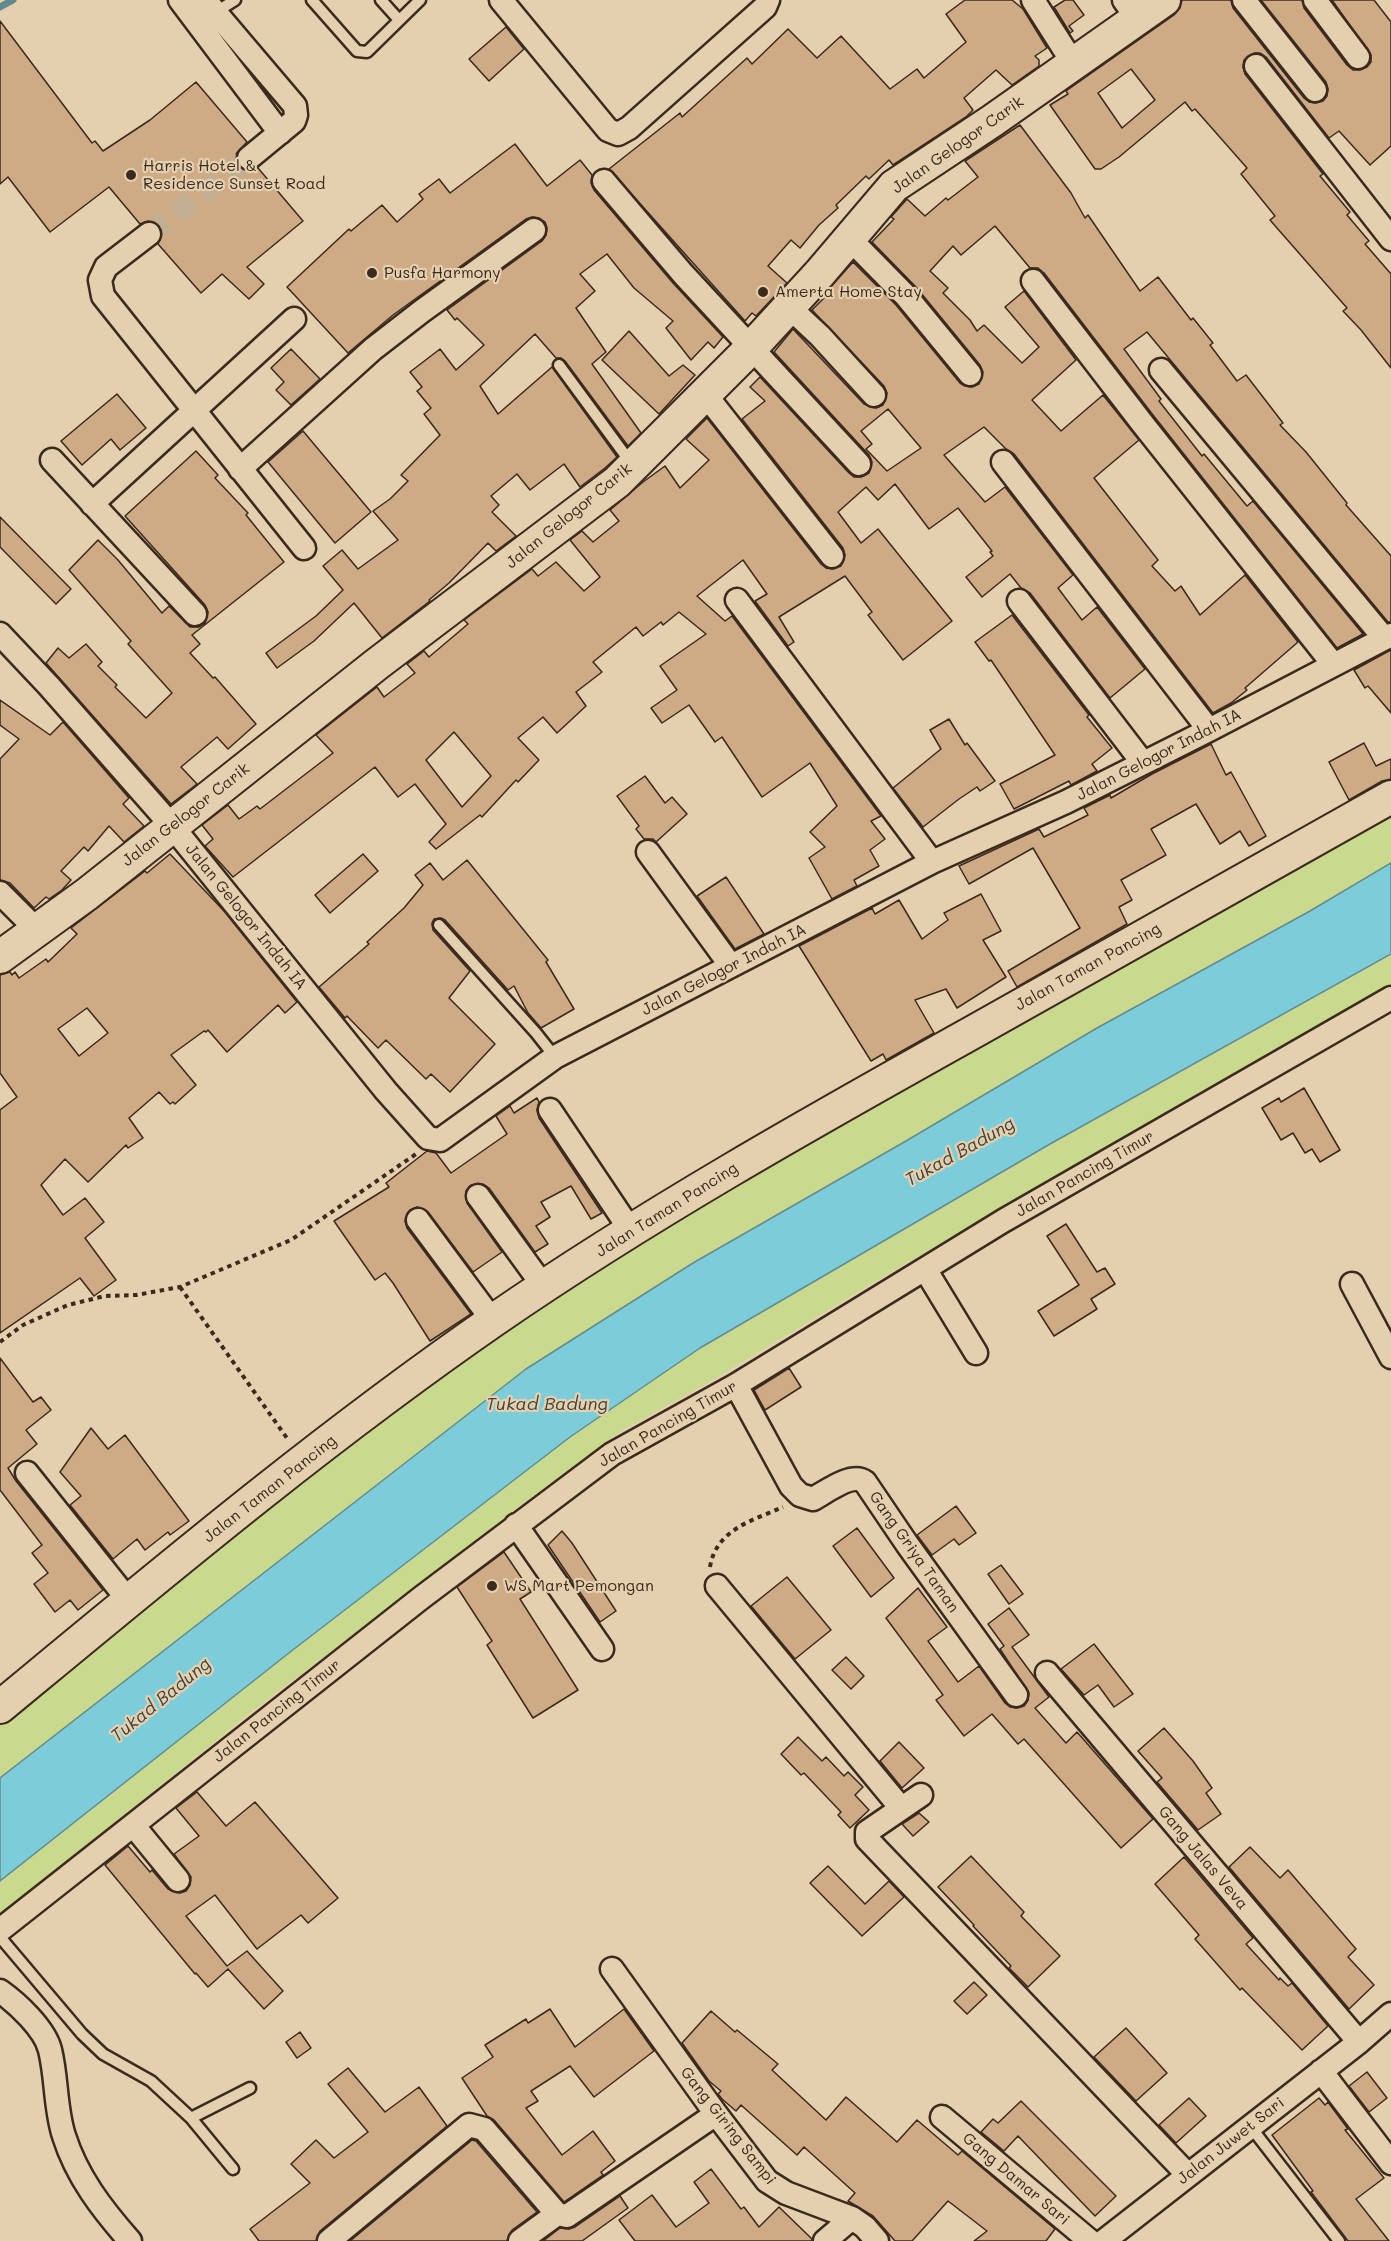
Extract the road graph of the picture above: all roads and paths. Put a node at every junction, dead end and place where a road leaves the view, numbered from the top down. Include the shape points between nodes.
1 (180, 0) edge
2 (235, 0) edge
3 (312, 0) edge
4 (381, 0) edge
5 (420, 0) edge
6 (501, 0) edge
7 (768, 0) edge
8 (1033, 0) edge
9 (1164, 0) edge
10 (1244, 0) edge
11 (1315, 0) edge
12 (210, 6) edge
13 (1130, 9) edge
14 (399, 20) junction
15 (1358, 57) dead end
16 (1073, 63) junction
17 (1256, 66) dead end
18 (1315, 90) dead end
19 (280, 133) junction
20 (249, 158) tunnel mouth
21 (603, 181) dead end
22 (534, 231) dead end
23 (149, 234) tunnel mouth
24 (850, 239) junction
25 (1391, 239) edge
26 (1033, 281) dead end
27 (789, 307) junction
28 (294, 319) dead end
29 (752, 347) junction
30 (559, 365) dead end
31 (1161, 370) dead end
32 (970, 374) dead end
33 (705, 394) junction
34 (874, 395) dead end
35 (1173, 403) dead end
36 (194, 409) junction
37 (52, 460) dead end
38 (1003, 462) dead end
39 (859, 464) dead end
40 (633, 466) junction
41 (240, 469) junction
42 (93, 504) junction
43 (304, 548) dead end
44 (832, 556) dead end
45 (737, 600) dead end
46 (1019, 601) dead end
47 (195, 614) dead end
48 (0, 634) edge
49 (1383, 639) edge
50 (1334, 664) junction
51 (1209, 730) junction
52 (1143, 763) junction
53 (1391, 797) edge
54 (172, 826) junction
55 (648, 852) dead end
56 (932, 862) junction
57 (0, 893) edge
58 (439, 925) dead end
59 (38, 930) junction
60 (0, 957) edge
61 (730, 966) junction
62 (1391, 998) edge
63 (555, 1057) junction
64 (550, 1110) dead end
65 (436, 1140) junction
66 (478, 1196) dead end
67 (418, 1220) dead end
68 (631, 1231) junction
69 (926, 1269) junction
70 (1352, 1284) dead end
71 (180, 1287) junction
72 (544, 1287) junction
73 (493, 1321) junction
74 (0, 1342) edge
75 (976, 1353) dead end
76 (1391, 1357) edge
77 (736, 1385) junction
78 (304, 1460) junction
79 (27, 1473) dead end
80 (800, 1495) junction
81 (516, 1526) junction
82 (717, 1586) joint
83 (129, 1601) junction
84 (602, 1648) dead end
85 (1047, 1673) dead end
86 (1016, 1695) dead end
87 (0, 1707) edge
88 (921, 1796) dead end
89 (901, 1808) junction
90 (133, 1825) junction
91 (178, 1880) dead end
92 (0, 1930) edge
93 (0, 1937) edge
94 (612, 1969) dead end
95 (0, 1991) edge
96 (1391, 2014) edge
97 (1359, 2042) junction
98 (1325, 2076) junction
99 (250, 2088) dead end
100 (716, 2114) junction
101 (942, 2117) dead end
102 (191, 2118) junction
103 (1253, 2130) junction
104 (1391, 2163) edge
105 (233, 2169) dead end
106 (1188, 2175) junction
107 (557, 2214) junction
108 (852, 2218) junction
109 (130, 2241) edge
110 (329, 2241) edge
111 (520, 2241) edge
112 (825, 2241) edge
113 (877, 2241) edge
114 (1089, 2241) edge
115 (1104, 2241) edge
116 (1339, 2241) edge

1 - 19 street
2 - 12 lane
3 - 14 lane via 357,51 367,51
4 - 14 lane
5 - 14 lane
6 - 7 street via 608,130 618,134 765,7
8 - 16 street
9 - 13 street, Jalan Gelogor Carik
10 - 18 street
11 - 15 street
12 - 19 street via 295,106 294,121
13 - 16 street, Jalan Gelogor Carik
16 - 24 street, Jalan Gelogor Carik via 894,186
17 - 25 street
19 - 20 street
21 - 29 street
22 - 41 street via 373,350
23 - 36 street via 106,267 100,280 103,296
24 - 27 street, Jalan Gelogor Carik
24 - 32 street via 906,296
26 - 50 street
27 - 29 street, Jalan Gelogor Carik
27 - 34 street
28 - 36 street
29 - 33 street, Jalan Gelogor Carik
29 - 39 street
30 - 40 lane
31 - 49 street
33 - 40 street, Jalan Gelogor Carik
33 - 44 street
35 - 49 street via 1205,444
36 - 41 street
36 - 42 street
37 - 42 street
38 - 51 street
40 - 54 street, Jalan Gelogor Carik
41 - 43 street
42 - 47 street
45 - 56 street
46 - 52 street
48 - 54 street, Jalan Gelogor Indah IA
49 - 50 street, Jalan Gelogor Indah IA
50 - 51 street, Jalan Gelogor Indah IA
51 - 52 street, Jalan Gelogor Indah IA
52 - 56 street, Jalan Gelogor Indah IA
53 - 68 street, Jalan Taman Pancing via 828,1113
54 - 59 street, Jalan Gelogor Carik
54 - 65 street, Jalan Gelogor Indah IA via 386,1091 428,1138
55 - 61 street
56 - 61 street, Jalan Gelogor Indah IA
57 - 59 street
58 - 63 lane
59 - 60 street, Jalan Gelogor Carik
61 - 63 street, Jalan Gelogor Indah IA
62 - 69 street, Jalan Pancing Timur
63 - 65 street, Jalan Gelogor Indah IA
64 - 68 street
65 - 71 path via 291,1240
66 - 72 street
67 - 73 street
68 - 72 street, Jalan Taman Pancing
69 - 75 street
69 - 77 street, Jalan Pancing Timur
70 - 76 street
71 - 74 path via 136,1296 105,1296 68,1305 23,1325
71 - 78 path
72 - 73 street, Jalan Taman Pancing
73 - 78 street, Jalan Taman Pancing
77 - 80 street
77 - 81 street, Jalan Pancing Timur via 612,1454
78 - 83 street, Jalan Taman Pancing
79 - 83 street
80 - 82 path via 728,1533 710,1563 709,1573
80 - 86 street, Gang Griya Taman via 813,1499 851,1479 865,1482
81 - 84 street
81 - 90 street, Jalan Pancing Timur
82 - 89 street
83 - 87 street, Jalan Taman Pancing
85 - 97 street, Gang Jalas Veva
88 - 89 street
89 - 106 street via 867,1832 867,1839
90 - 91 street
90 - 92 street, Jalan Pancing Timur
93 - 102 lane via 103,2054 151,2081
94 - 100 street, Gang Giring Sampi
95 - 109 street via 36,2026 50,2048 64,2135 98,2204
96 - 97 street, Jalan Juwet Sari
97 - 98 street, Jalan Juwet Sari
98 - 103 street, Jalan Juwet Sari
98 - 104 street
99 - 102 lane
100 - 107 street via 567,2216
100 - 108 street, Gang Giring Sampi via 776,2188
101 - 114 street, Gang Damar Sari
102 - 105 lane
103 - 106 street, Jalan Juwet Sari
103 - 116 lane
106 - 115 street, Jalan Juwet Sari
107 - 110 street via 484,2129 469,2125
107 - 111 street
108 - 112 street
108 - 113 street, Gang Giring Sampi

